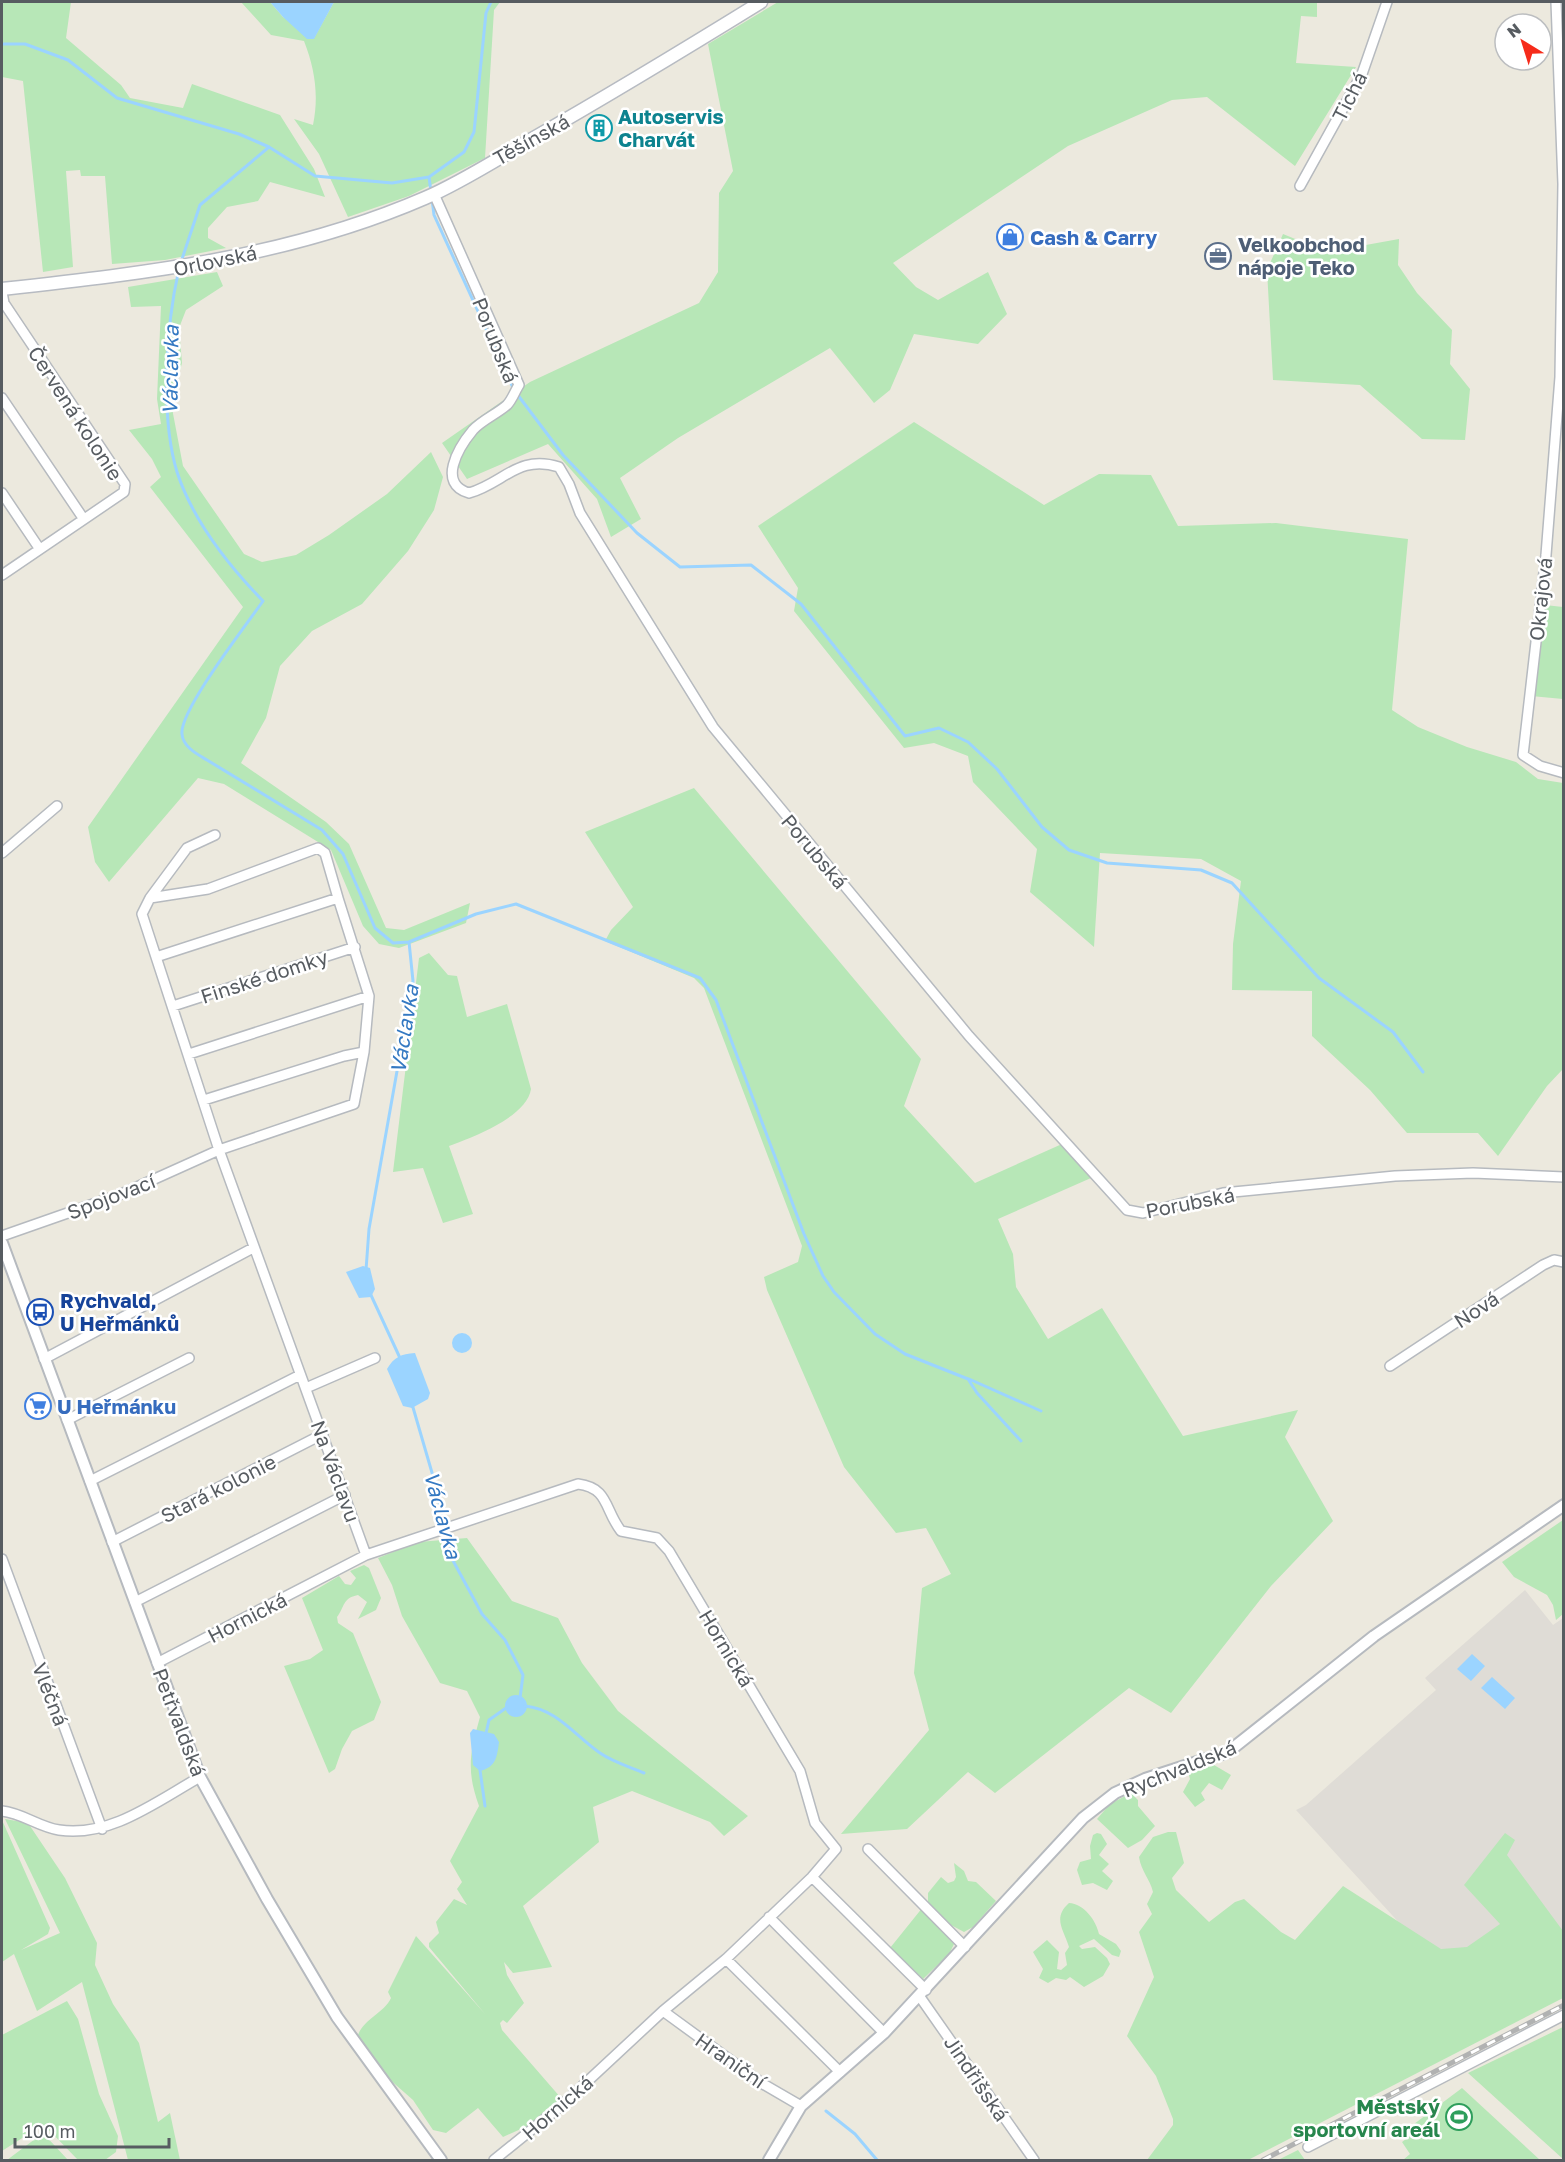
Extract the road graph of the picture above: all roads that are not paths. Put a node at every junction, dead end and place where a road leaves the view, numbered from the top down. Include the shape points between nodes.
1 (761, 2) edge
2 (1387, 2) edge
3 (1556, 2) edge
4 (1300, 186) dead end
5 (434, 194) junction
6 (422, 199) joint
7 (2, 291) edge
8 (2, 398) edge
9 (2, 493) edge
10 (83, 519) junction
11 (39, 548) junction
12 (2, 575) edge
13 (1563, 773) edge
14 (57, 806) dead end
15 (215, 835) dead end
16 (2, 853) edge
17 (150, 898) junction
18 (338, 898) junction
19 (355, 947) junction
20 (156, 957) junction
21 (369, 996) junction
22 (173, 1006) junction
23 (364, 1052) junction
24 (189, 1054) junction
25 (204, 1100) junction
26 (219, 1150) junction
27 (1563, 1177) edge
28 (2, 1236) edge
29 (2, 1243) edge
30 (253, 1248) junction
31 (1563, 1263) edge
32 (189, 1358) dead end
33 (375, 1358) dead end
34 (44, 1359) junction
35 (1390, 1366) dead end
36 (300, 1375) junction
37 (306, 1388) junction
38 (67, 1420) junction
39 (323, 1434) junction
40 (90, 1481) junction
41 (345, 1495) junction
42 (1563, 1505) edge
43 (112, 1542) junction
44 (366, 1555) junction
45 (2, 1559) edge
46 (135, 1602) junction
47 (158, 1663) junction
48 (200, 1777) junction
49 (2, 1811) edge
50 (102, 1829) junction
51 (868, 1849) dead end
52 (812, 1877) junction
53 (769, 1917) junction
54 (966, 1947) junction
55 (726, 1959) junction
56 (923, 1993) junction
57 (663, 2011) junction
58 (1563, 2015) edge
59 (884, 2033) junction
60 (840, 2072) junction
61 (801, 2106) junction
62 (1308, 2147) dead end
63 (441, 2160) edge
64 (494, 2160) edge
65 (769, 2160) edge
66 (1034, 2160) edge

1 - 5 main road, Těšínská via 603,99
2 - 4 street, Tichá via 1362,74
3 - 13 street, Okrajová via 1563,184 1560,377 1523,755 1540,766
5 - 6 main road, Těšínská
5 - 27 street, Porubská via 519,385 508,404 473,430 452,465 452,481 458,490 481,490 530,464 542,462 559,467 580,513 713,727 969,1036 1127,1210 1143,1213 1223,1193 1395,1176 1473,1173
6 - 7 main road, Orlovská via 244,256 156,272
7 - 10 street, Červená kolonie via 4,303 124,484 124,492
8 - 10 street
9 - 11 street
10 - 11 street, Červená kolonie
11 - 12 street, Červená kolonie
14 - 16 street
15 - 17 street via 187,848
17 - 18 street, Finské domky via 208,889 318,848 325,853
17 - 20 street via 142,914
18 - 19 street, Finské domky
18 - 20 street
19 - 21 street, Finské domky
19 - 22 street, Finské domky
20 - 22 street
21 - 23 street, Finské domky
21 - 24 street
22 - 24 street
23 - 25 street
23 - 26 street, Finské domky via 354,1104
24 - 25 street
25 - 26 street
26 - 28 street, Spojovací via 119,1196
26 - 30 street
29 - 34 street, Petřvaldská
30 - 34 street
30 - 36 street, Na Václavu
31 - 35 street, Nová via 1554,1260 1543,1265
32 - 38 street
33 - 37 street
34 - 38 street, Petřvaldská
36 - 37 street, Na Václavu
36 - 40 street
37 - 39 street, Na Václavu
38 - 40 street, Petřvaldská
39 - 41 street, Na Václavu
39 - 43 street, Stará kolonie
40 - 43 street, Petřvaldská
41 - 44 street, Na Václavu
41 - 46 street
42 - 54 street, Rychvaldská via 1374,1636 1228,1752 1115,1793 1083,1818
43 - 46 street, Petřvaldská
44 - 47 street, Hornická
44 - 52 street, Hornická via 578,1484 593,1486 621,1532 657,1538 669,1551 800,1771 815,1823 836,1849
45 - 50 street, Vléčná
46 - 47 street, Petřvaldská
47 - 48 street, Petřvaldská
48 - 50 street
48 - 63 street, Petřvaldská via 337,2017
49 - 50 street via 55,1830 77,1833
51 - 54 street
52 - 53 street, Hornická
52 - 56 street, Jindřišská
53 - 55 street, Hornická
53 - 59 street
54 - 56 street, Rychvaldská
55 - 57 street, Hornická
55 - 60 street
56 - 59 street, Rychvaldská
56 - 66 street, Jindřišská
57 - 61 street, Hraniční via 763,2084
57 - 64 street, Hornická via 562,2105
58 - 62 street
59 - 60 street, Rychvaldská
60 - 61 street, Rychvaldská
61 - 65 street, Rychvaldská

